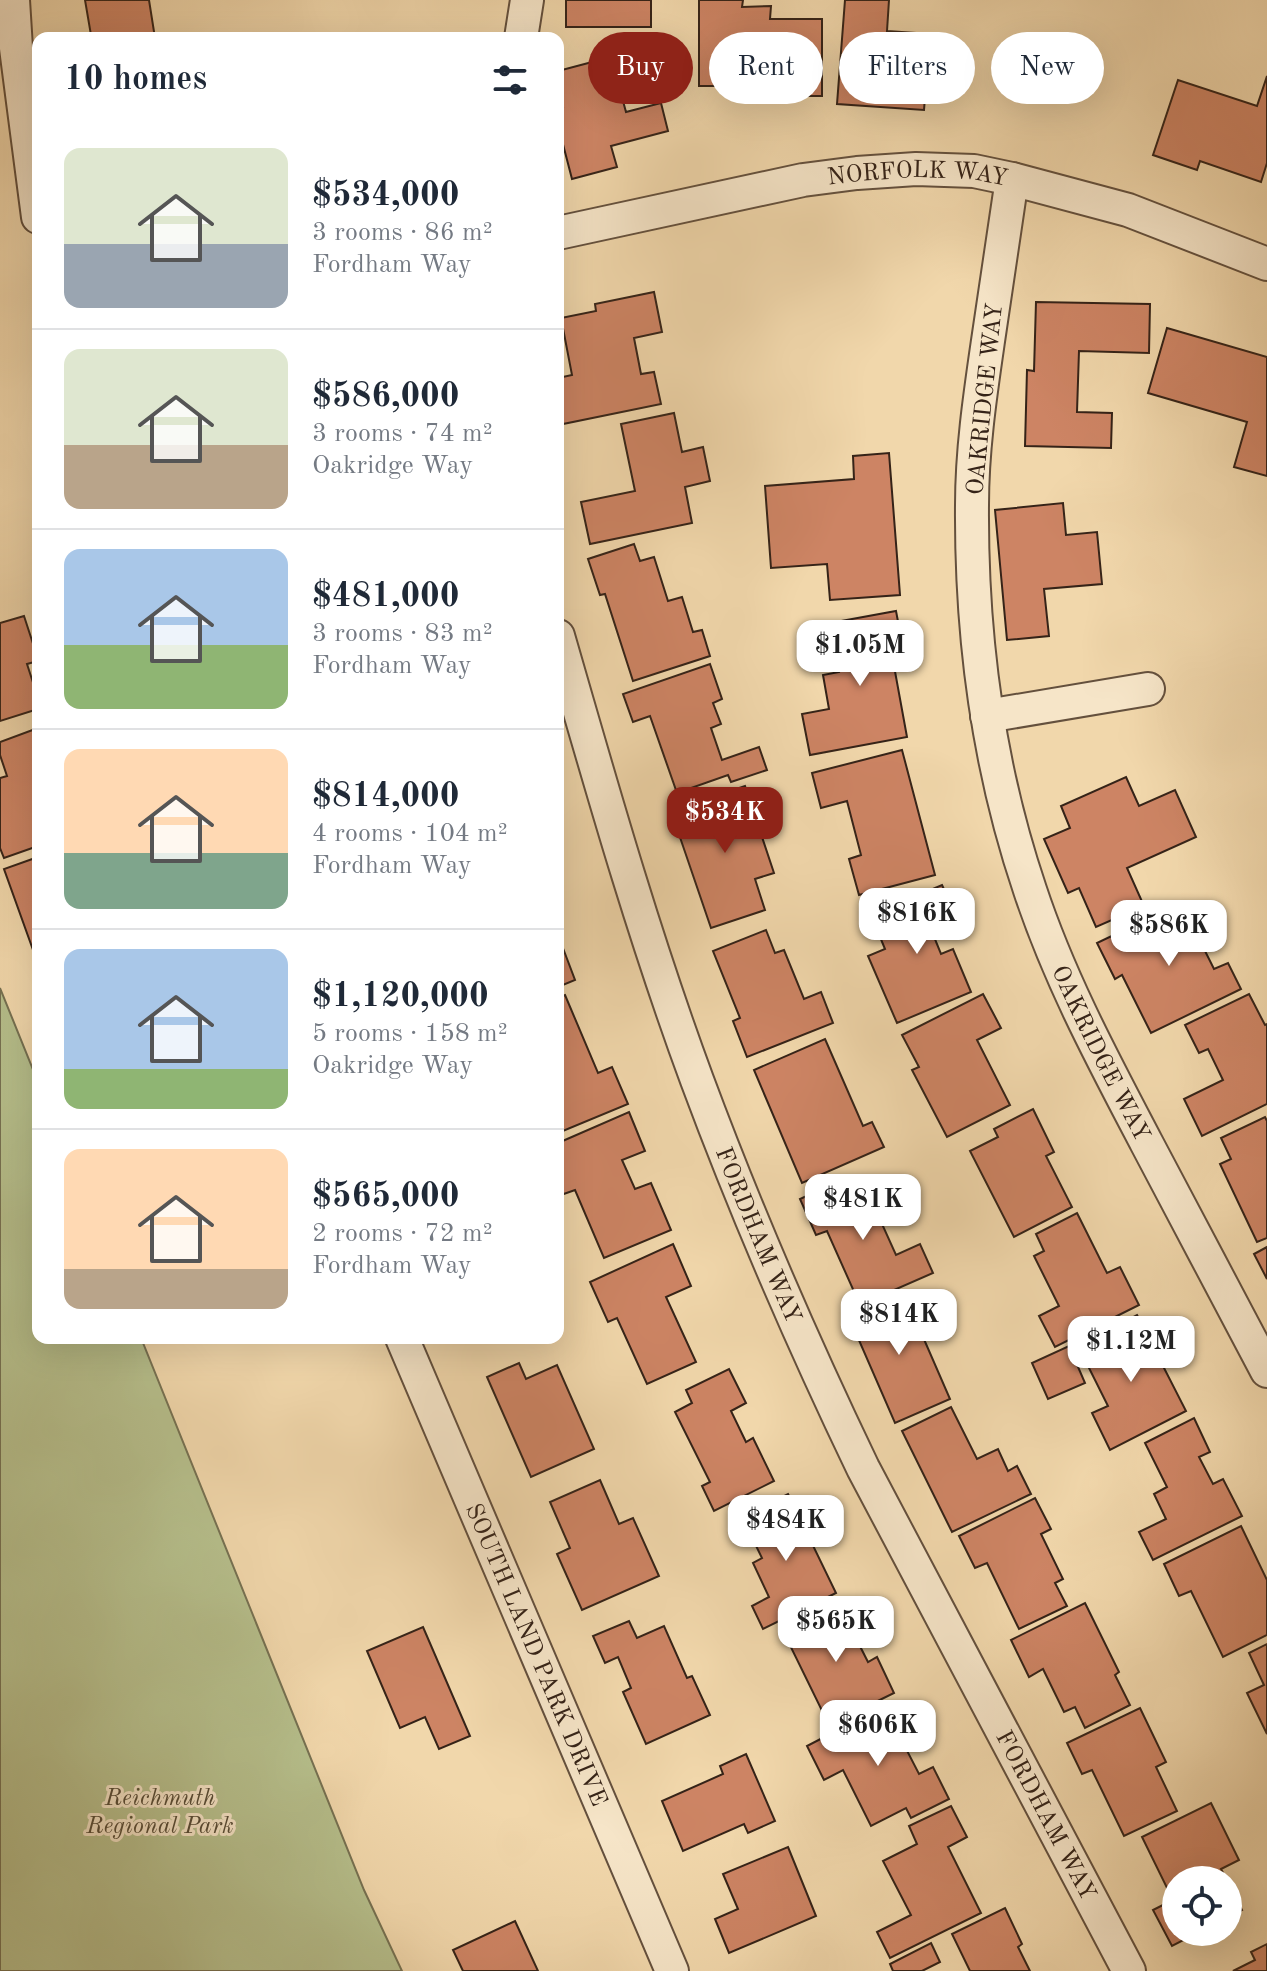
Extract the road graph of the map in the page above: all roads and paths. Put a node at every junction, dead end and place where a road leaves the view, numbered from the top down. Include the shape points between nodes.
1 (13, 0) edge
2 (527, 0) edge
3 (522, 32) edge
4 (32, 171) edge
5 (1012, 179) junction
6 (564, 232) edge
7 (1267, 264) edge
8 (564, 657) edge
9 (1148, 689) dead end
10 (987, 716) junction
11 (405, 1344) edge
12 (1267, 1371) edge
13 (672, 1971) edge
14 (1129, 1971) edge

1 - 4 street
2 - 3 street
5 - 6 street, NORFOLK WAY via 974,171 857,173
5 - 7 street, NORFOLK WAY via 1128,210
5 - 10 street, OAKRIDGE WAY via 976,422 972,501 973,580
8 - 14 street, FORDHAM WAY via 649,944 747,1210 863,1468
9 - 10 street
10 - 12 street, OAKRIDGE WAY via 1030,890 1065,981
11 - 13 street, SOUTH LAND PARK DRIVE

